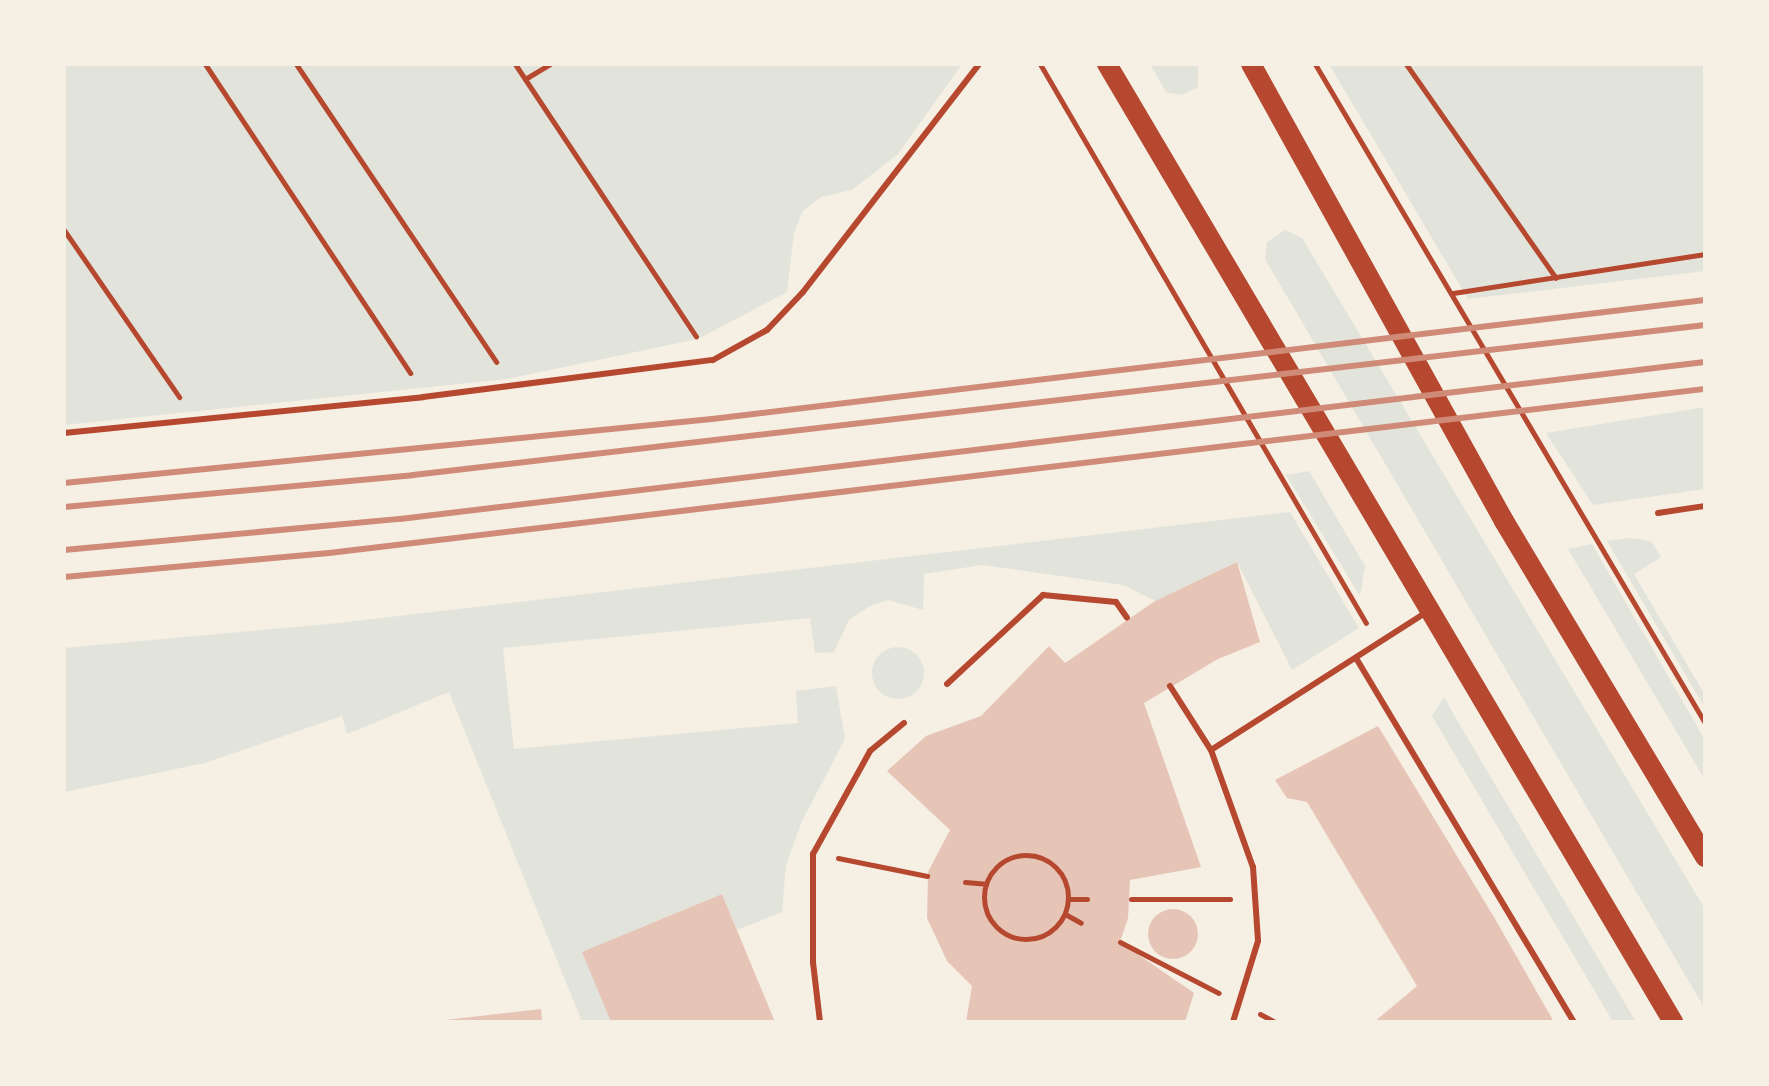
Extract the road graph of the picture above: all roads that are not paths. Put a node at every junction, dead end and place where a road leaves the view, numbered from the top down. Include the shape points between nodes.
1 (979, 64) edge
2 (1107, 64) edge
3 (1251, 64) edge
4 (64, 433) edge
5 (1705, 506) edge
6 (1658, 513) dead end
7 (1430, 610) junction
8 (1127, 618) dead end
9 (1356, 658) junction
10 (947, 684) dead end
11 (1170, 686) dead end
12 (904, 723) dead end
13 (1211, 750) junction
14 (1705, 857) edge
15 (820, 1022) edge
16 (1233, 1022) edge
17 (1574, 1022) edge
18 (1673, 1022) edge

1 - 4 lane via 803,292 767,330 713,360 423,397
2 - 7 main road
3 - 14 main road via 1504,521
5 - 6 lane
7 - 9 lane
7 - 18 main road
8 - 10 lane via 1116,602 1043,595
9 - 13 lane
9 - 17 lane
11 - 13 lane
12 - 15 lane via 870,751 813,854 813,962
13 - 16 lane via 1253,867 1257,898 1258,941

